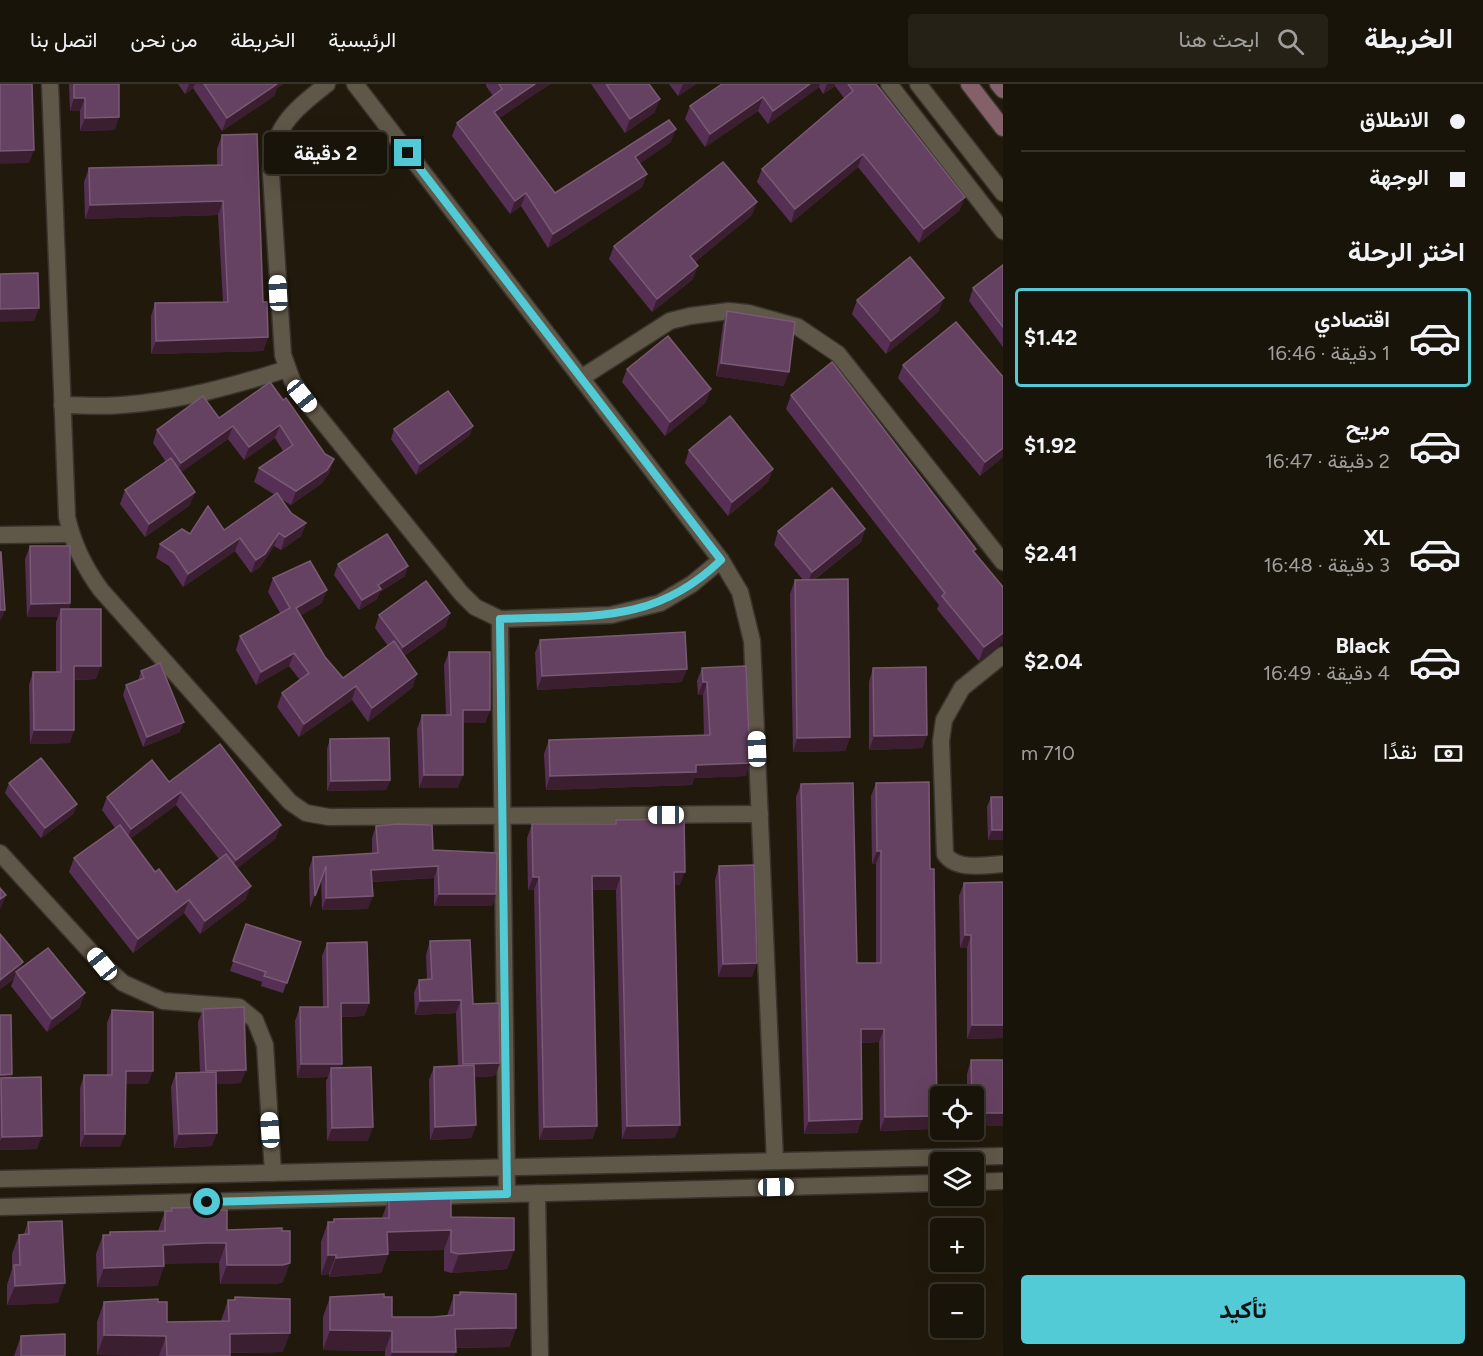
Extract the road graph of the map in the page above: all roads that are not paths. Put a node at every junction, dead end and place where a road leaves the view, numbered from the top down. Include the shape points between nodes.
1 (50, 84) edge
2 (327, 84) edge
3 (355, 84) edge
4 (889, 84) edge
5 (918, 84) edge
6 (969, 84) edge
7 (998, 84) edge
8 (1003, 90) edge
9 (1003, 128) edge
10 (1003, 193) edge
11 (1003, 231) edge
12 (287, 369) junction
13 (581, 378) junction
14 (62, 405) junction
15 (71, 534) junction
16 (0, 535) edge
17 (721, 560) junction
18 (1003, 562) edge
19 (500, 619) junction
20 (1003, 656) edge
21 (760, 814) junction
22 (502, 816) junction
23 (0, 853) edge
24 (1003, 864) edge
25 (1003, 1156) edge
26 (919, 1158) junction
27 (775, 1161) junction
28 (507, 1167) junction
29 (273, 1173) junction
30 (0, 1179) edge
31 (1003, 1181) edge
32 (984, 1182) edge
33 (930, 1183) edge
34 (919, 1184) junction
35 (537, 1193) junction
36 (507, 1194) junction
37 (0, 1207) edge
38 (540, 1356) edge

1 - 14 street
2 - 12 street via 288,117 277,137 271,162 280,340
3 - 13 street
4 - 11 street
5 - 10 street
6 - 9 main road
7 - 8 main road
12 - 14 street via 187,397 121,405
12 - 19 street via 302,396 468,600 484,613
13 - 17 street
13 - 18 street via 670,321 690,315 748,313 798,327 838,354
14 - 15 street
15 - 16 street
15 - 22 street via 101,590 298,808 321,817
17 - 19 street via 692,584 644,608 611,615
17 - 21 street via 740,592 750,624
19 - 22 street
20 - 24 street via 954,698 944,720 941,741 945,854 960,865
21 - 22 street
21 - 27 street
22 - 28 street
23 - 29 street via 123,982 163,1001 239,1006 255,1020 265,1045
25 - 26 street
26 - 27 street
26 - 34 street
27 - 28 street
28 - 29 street
28 - 36 street
29 - 30 street
31 - 32 street
33 - 34 street
34 - 35 street
35 - 36 street
35 - 38 street
36 - 37 street

